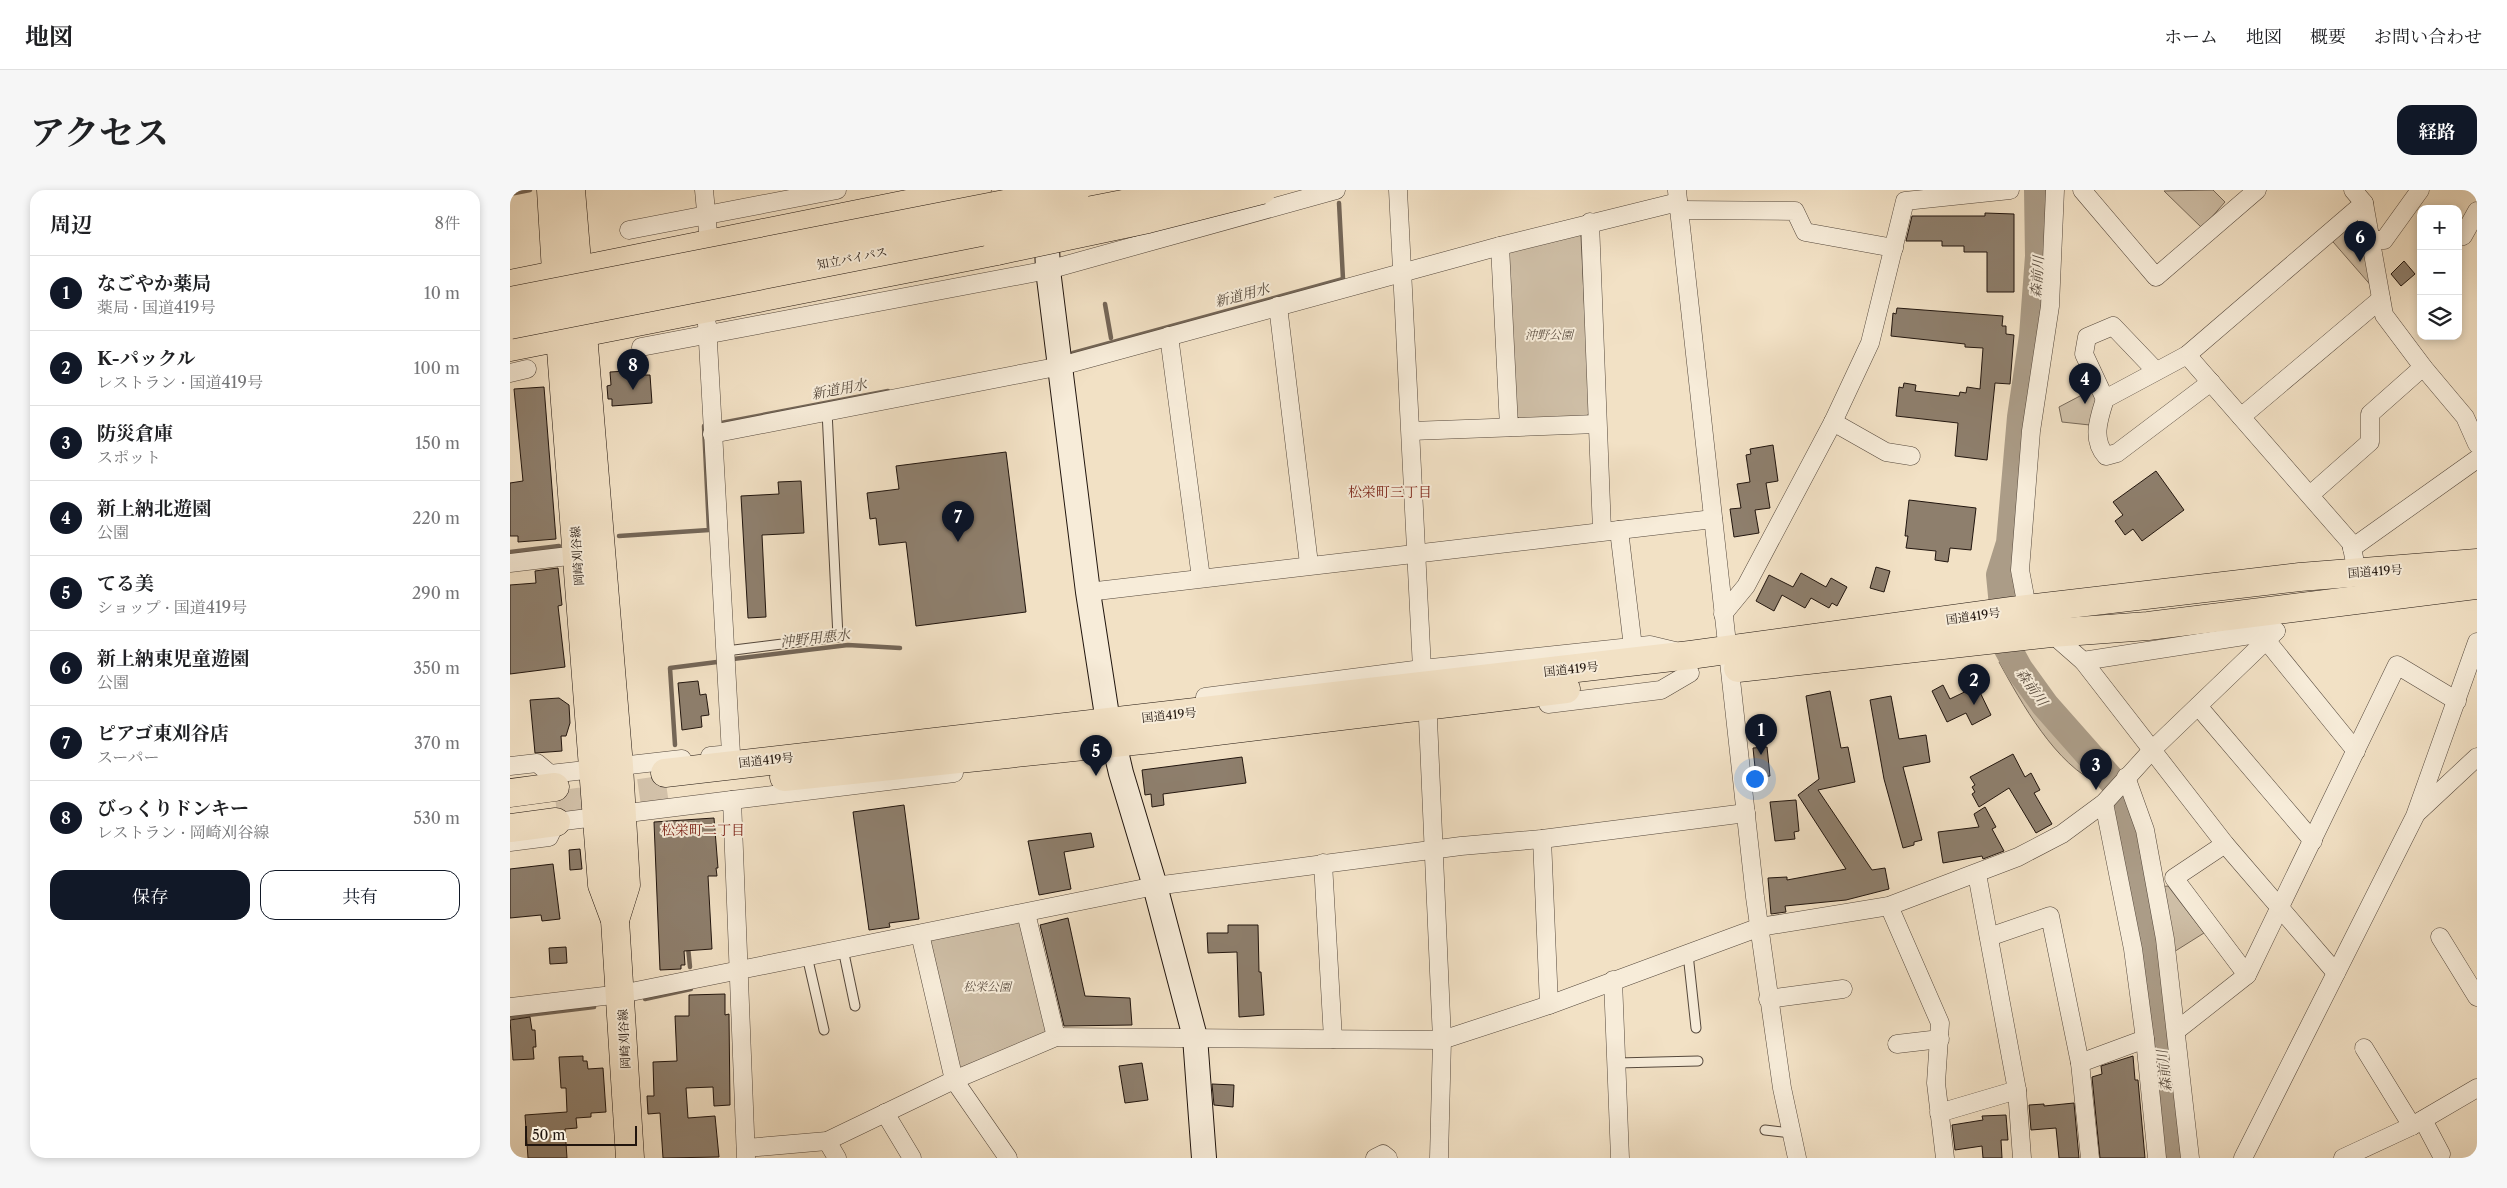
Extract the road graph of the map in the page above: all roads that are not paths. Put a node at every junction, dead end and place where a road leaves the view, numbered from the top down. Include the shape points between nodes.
1 (552, 190) edge
2 (571, 190) edge
3 (704, 190) edge
4 (837, 190) edge
5 (977, 190) edge
6 (1044, 190) edge
7 (1076, 190) edge
8 (1194, 190) edge
9 (1262, 190) edge
10 (1336, 190) edge
11 (1398, 190) edge
12 (2010, 190) edge
13 (2056, 190) edge
14 (2082, 190) edge
15 (2257, 190) edge
16 (2420, 190) edge
17 (1900, 195) edge
18 (2359, 196) edge
19 (1678, 201) edge
20 (2477, 211) edge
21 (2414, 212) edge
22 (705, 215) junction
23 (1590, 222) junction
24 (629, 230) dead end
25 (2462, 236) edge
26 (2371, 240) junction
27 (708, 243) junction
28 (1500, 246) junction
29 (1894, 248) junction
30 (1048, 270) junction
31 (568, 272) junction
32 (1401, 275) junction
33 (510, 284) edge
34 (2381, 299) junction
35 (510, 301) edge
36 (1278, 306) junction
37 (707, 321) junction
38 (510, 326) edge
39 (572, 335) junction
40 (1170, 336) junction
41 (510, 346) edge
42 (641, 347) dead end
43 (2187, 354) junction
44 (1061, 366) junction
45 (2423, 366) junction
46 (2156, 371) junction
47 (2211, 382) junction
48 (2105, 399) junction
49 (827, 411) junction
50 (2241, 417) junction
51 (1833, 422) junction
52 (1597, 424) junction
53 (1508, 427) junction
54 (1411, 431) junction
55 (712, 434) junction
56 (2477, 444) edge
57 (1911, 456) dead end
58 (2477, 459) edge
59 (2310, 495) junction
60 (1714, 519) junction
61 (1611, 530) junction
62 (1416, 554) junction
63 (577, 555) junction
64 (2354, 560) junction
65 (510, 563) edge
66 (2477, 563) edge
67 (1309, 564) junction
68 (1201, 578) junction
69 (2477, 585) edge
70 (1088, 592) junction
71 (2007, 609) junction
72 (1723, 614) junction
73 (2051, 634) junction
74 (2266, 640) junction
75 (2477, 642) edge
76 (1633, 647) junction
77 (726, 652) junction
78 (1729, 660) junction
79 (2083, 661) junction
80 (1690, 664) junction
81 (1422, 669) junction
82 (2457, 701) junction
83 (2198, 706) junction
84 (1428, 719) junction
85 (1111, 732) junction
86 (2153, 749) junction
87 (2356, 751) junction
88 (731, 754) junction
89 (2477, 757) edge
90 (510, 766) edge
91 (605, 767) junction
92 (2126, 777) junction
93 (510, 779) edge
94 (666, 781) tunnel mouth
95 (510, 792) edge
96 (554, 797) junction
97 (732, 800) junction
98 (2104, 803) junction
99 (510, 811) edge
100 (1746, 814) junction
101 (610, 816) junction
102 (2415, 816) junction
103 (510, 828) edge
104 (1542, 839) junction
105 (2313, 841) junction
106 (510, 842) edge
107 (2225, 844) junction
108 (1433, 850) junction
109 (1323, 863) junction
110 (1977, 874) junction
111 (1155, 886) junction
112 (1889, 906) junction
113 (2280, 909) junction
114 (1026, 913) junction
115 (1760, 927) junction
116 (920, 934) junction
117 (1988, 937) junction
118 (2440, 937) dead end
119 (843, 949) junction
120 (1688, 954) junction
121 (807, 956) junction
122 (739, 969) junction
123 (2336, 973) junction
124 (2247, 975) junction
125 (1613, 980) junction
126 (1843, 989) dead end
127 (621, 994) junction
128 (2477, 997) edge
129 (1768, 999) junction
130 (1549, 1005) junction
131 (855, 1006) dead end
132 (510, 1007) edge
133 (1696, 1028) dead end
134 (824, 1030) dead end
135 (2176, 1031) junction
136 (1056, 1037) junction
137 (1195, 1037) junction
138 (1333, 1039) junction
139 (1940, 1039) junction
140 (2145, 1039) junction
141 (1442, 1040) junction
142 (1897, 1044) dead end
143 (2364, 1048) dead end
144 (1698, 1061) dead end
145 (1617, 1063) junction
146 (2080, 1063) junction
147 (954, 1080) junction
148 (2477, 1088) edge
149 (2017, 1090) junction
150 (885, 1113) junction
151 (1939, 1113) junction
152 (2417, 1123) junction
153 (1764, 1130) dead end
154 (1790, 1133) junction
155 (827, 1141) junction
156 (746, 1153) edge
157 (2440, 1154) dead end
158 (630, 1158) edge
159 (837, 1158) edge
160 (912, 1158) edge
161 (1008, 1158) edge
162 (1204, 1158) edge
163 (1375, 1158) edge
164 (1388, 1158) edge
165 (1439, 1158) edge
166 (1620, 1158) edge
167 (1797, 1158) edge
168 (1945, 1158) edge
169 (2022, 1158) edge
170 (2090, 1158) edge
171 (2157, 1158) edge
172 (2190, 1158) edge
173 (2243, 1158) edge
174 (2343, 1158) edge

1 - 31 main road, 岡崎刈谷線
2 - 31 main road, 岡崎刈谷線
3 - 22 street
4 - 22 street
5 - 27 main road
6 - 30 street
7 - 35 main road, 知立バイパス, bridge
8 - 38 main road, 知立バイパス, bridge
9 - 37 main road, bridge
10 - 30 street
11 - 32 street
12 - 17 street
13 - 71 street via 2050,306 2030,431 2020,570
14 - 15 street via 2156,277
16 - 21 street
17 - 29 street
18 - 26 street
18 - 43 street
19 - 23 street
19 - 29 street via 1796,211 1805,232
19 - 60 street
20 - 25 street
21 - 26 street via 2384,240
22 - 24 street
22 - 27 street
23 - 28 street
23 - 52 street
26 - 34 street
27 - 31 main road
28 - 32 street
28 - 53 street
29 - 51 street via 1870,343
30 - 37 street
30 - 44 street
31 - 33 main road
31 - 39 main road, 岡崎刈谷線
32 - 36 street
32 - 54 street
34 - 45 street via 2384,315
34 - 50 street
36 - 40 street
36 - 67 street
37 - 39 main road
37 - 42 street
37 - 55 street
39 - 41 main road
39 - 63 main road, 岡崎刈谷線
39 - 91 main road, 岡崎刈谷線
40 - 44 street
40 - 68 street
43 - 46 street
43 - 47 street
44 - 49 street
44 - 70 street
45 - 56 street via 2465,417
45 - 59 street via 2370,414 2370,442
46 - 48 street
46 - 48 street via 2113,326 2087,337 2084,354
47 - 48 street via 2117,453 2106,456 2099,448 2097,425
47 - 50 street
49 - 55 street
49 - 77 lane via 838,637
50 - 59 street
51 - 57 street via 1886,452
51 - 72 street via 1746,586
52 - 53 street
52 - 61 street
53 - 54 street
54 - 62 street
55 - 77 street
58 - 64 street
59 - 64 street via 2351,543
60 - 61 street
60 - 72 street
61 - 62 street
61 - 76 street
62 - 67 street
62 - 81 street
63 - 65 street
63 - 91 main road, 岡崎刈谷線
64 - 66 main road, 国道419号
64 - 71 main road, 国道419号
67 - 68 street
68 - 70 street
69 - 73 main road, 国道419号 via 2148,626
70 - 85 street
71 - 78 main road, 国道419号
72 - 78 street
73 - 78 main road, 国道419号 via 1951,645
73 - 79 street
74 - 79 street via 2276,631
74 - 83 street
74 - 87 street
75 - 82 street
76 - 80 street via 1650,645
76 - 81 street
77 - 88 street
78 - 80 main road, 国道419号
78 - 100 street
79 - 86 street
80 - 84 street via 1661,690
80 - 85 main road, 国道419号
81 - 85 street
82 - 87 street via 2398,665
82 - 102 street
83 - 86 street
83 - 105 street
84 - 85 street
84 - 108 street
85 - 88 street via 956,728
85 - 94 main road, 国道419号
85 - 97 street
85 - 111 street
86 - 92 street
86 - 107 street
87 - 105 street
88 - 91 street
89 - 102 street
90 - 96 street via 537,763
91 - 96 street
91 - 101 main road, 岡崎刈谷線
92 - 98 street
92 - 135 street via 2145,830 2165,939
93 - 96 main road
95 - 96 main road
96 - 99 main road
96 - 101 street
96 - 103 main road
96 - 106 street via 549,836
97 - 101 street
97 - 122 street
98 - 110 street via 2062,834
98 - 140 street via 2133,949
100 - 104 street
100 - 115 street
101 - 127 main road, 岡崎刈谷線 via 626,885 615,920
102 - 123 street
104 - 108 street
104 - 130 street
105 - 113 street
107 - 113 street
107 - 124 street via 2174,878
108 - 109 street
108 - 141 street
109 - 111 street
109 - 138 street
110 - 112 street
110 - 117 street
111 - 114 street
111 - 137 street
112 - 115 street
112 - 139 street via 1940,1023
113 - 123 street
113 - 124 street
114 - 116 street
114 - 136 street
115 - 120 street
115 - 129 street
116 - 119 street
116 - 147 street
117 - 146 street via 2050,916
117 - 149 street
118 - 128 street
119 - 121 street
119 - 131 lane
120 - 125 street
120 - 133 lane
121 - 122 street
121 - 134 lane
122 - 127 street
122 - 156 street
123 - 173 street
124 - 135 street
125 - 130 street
125 - 145 street
126 - 129 street
127 - 132 street
127 - 158 main road, 岡崎刈谷線
129 - 154 street
130 - 141 street
135 - 172 street
136 - 137 street
136 - 147 street
137 - 138 street
137 - 162 street
138 - 141 street
139 - 142 street
139 - 151 street via 1936,1082
140 - 146 street
140 - 171 street
141 - 165 street
143 - 152 street
144 - 145 lane
145 - 166 street
146 - 170 street
147 - 150 street
147 - 161 street
148 - 152 street
149 - 151 street
149 - 169 street
150 - 155 street
150 - 160 street
151 - 168 street
152 - 157 street
152 - 174 street
153 - 154 lane
154 - 167 street
155 - 156 street
155 - 159 street
163 - 164 street via 1383,1154

